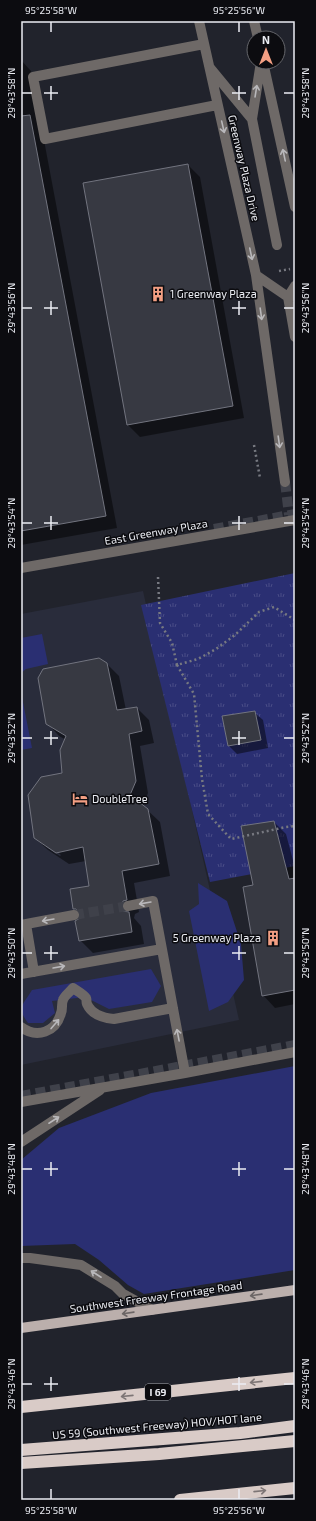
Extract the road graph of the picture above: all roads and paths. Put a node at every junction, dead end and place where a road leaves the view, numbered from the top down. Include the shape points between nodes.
1 (199, 21) edge
2 (204, 44) junction
3 (208, 65) junction
4 (261, 70) edge
5 (264, 70) edge
6 (217, 105) junction
7 (252, 119) junction
8 (295, 207) edge
9 (277, 245) dead end
10 (292, 268) dead end
11 (275, 272) dead end
12 (256, 275) junction
13 (295, 286) edge
14 (291, 297) edge
15 (295, 337) edge
16 (254, 446) dead end
17 (260, 478) dead end
18 (285, 482) tunnel mouth
19 (295, 520) edge
20 (21, 568) edge
21 (158, 577) dead end
22 (295, 620) edge
23 (177, 665) junction
24 (295, 826) edge
25 (128, 906) tunnel mouth
26 (74, 915) tunnel mouth
27 (23, 925) edge
28 (162, 949) junction
29 (34, 972) junction
30 (21, 974) edge
31 (173, 1008) junction
32 (21, 1027) edge
33 (295, 1052) edge
34 (185, 1073) junction
35 (103, 1088) junction
36 (21, 1102) edge
37 (21, 1142) edge
38 (21, 1258) edge
39 (295, 1290) edge
40 (152, 1310) junction
41 (21, 1328) edge
42 (295, 1378) edge
43 (21, 1407) edge
44 (295, 1426) edge
45 (295, 1440) edge
46 (21, 1450) edge
47 (21, 1463) edge
48 (295, 1488) edge
49 (180, 1500) edge

1 - 2 street, Greenway Plaza Drive
2 - 3 street, Greenway Plaza Drive
2 - 6 street via 33,77 45,139
3 - 6 street, Greenway Plaza Drive
3 - 7 street, Greenway Plaza Drive
7 -> 4 street, Greenway Plaza Drive
8 -> 5 street, Greenway Plaza Drive
6 -> 12 street, Greenway Plaza Drive
7 - 9 street, Greenway Plaza Drive
10 - 11 path
12 - 14 street
12 -> 18 street, Greenway Plaza Drive
13 - 14 street
14 - 15 street
16 - 17 path
19 - 20 street, East Greenway Plaza
21 - 23 path via 160,623 172,643
22 - 23 path via 274,607 259,612 216,649 198,659
23 - 24 path via 194,694 208,814 231,839
28 -> 25 street via 153,902
26 -> 27 street
27 - 29 street
29 -> 28 street
28 - 31 street
29 - 30 street
32 -> 31 street via 43,1033 54,1027 62,1012 62,1001 73,988 85,997 98,1016 106,1018 114,1019
34 -> 31 street
33 - 34 street
34 - 35 street
35 - 36 street
37 -> 35 street
40 -> 38 street via 123,1294 81,1264
39 -> 40 main road, Southwest Freeway Frontage Road
40 -> 41 main road, Southwest Freeway Frontage Road
42 -> 43 highway, I 69
44 - 46 highway, US 59 (Southwest Freeway) HOV/HOT lane via 240,1433
45 - 47 highway via 159,1454
49 -> 48 highway

